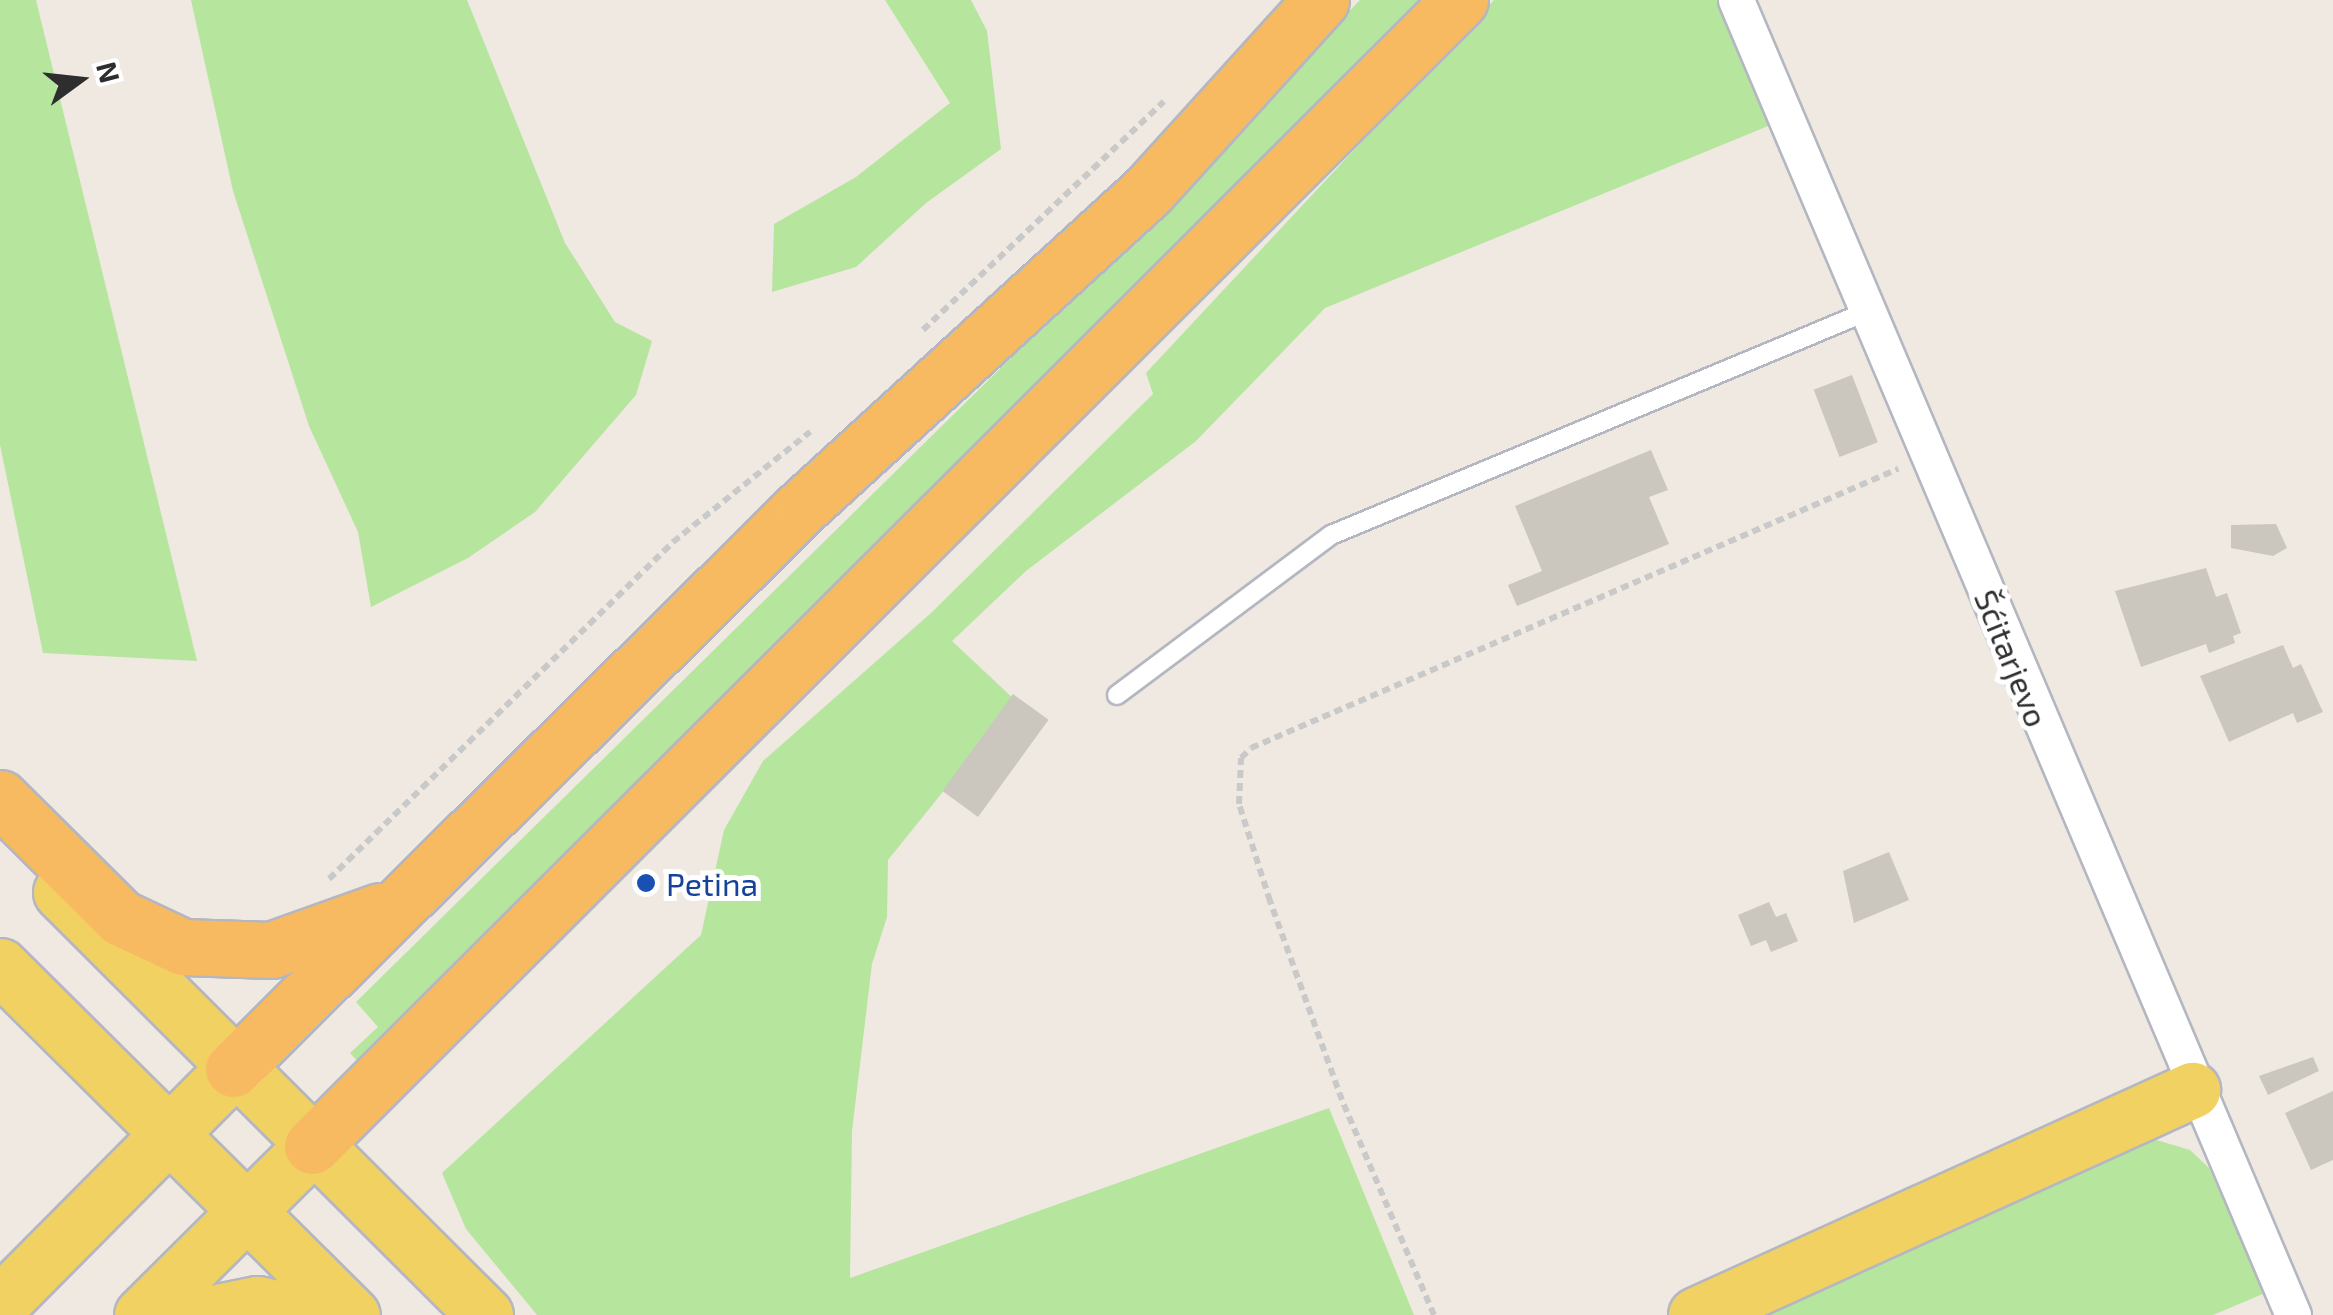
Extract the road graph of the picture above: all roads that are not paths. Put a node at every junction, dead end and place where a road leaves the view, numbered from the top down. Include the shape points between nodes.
1 (1321, 0) edge
2 (1460, 0) edge
3 (1736, 0) edge
4 (1868, 311) junction
5 (1117, 694) dead end
6 (0, 798) edge
7 (0, 828) edge
8 (410, 897) junction
9 (0, 966) edge
10 (232, 1069) junction
11 (2192, 1090) junction
12 (170, 1132) junction
13 (312, 1146) junction
14 (248, 1210) junction
15 (0, 1304) edge
16 (142, 1315) edge
17 (203, 1315) edge
18 (310, 1315) edge
19 (352, 1315) edge
20 (485, 1315) edge
21 (1696, 1315) edge
22 (2293, 1315) edge

1 - 8 highway via 1147,192 804,506
2 - 13 highway
3 - 4 street, Šćitarjevo
4 - 5 lane via 1330,534
4 - 11 street, Šćitarjevo
6 - 8 highway via 121,918 183,947 271,950 312,940
7 - 10 main road
8 - 10 highway
9 - 12 main road
10 - 12 main road
10 - 13 main road
11 - 21 main road
11 - 22 street, Šćitarjevo
12 - 14 main road
12 - 15 main road
13 - 14 main road
13 - 20 main road
14 - 16 main road
14 - 19 main road
17 - 18 main road via 246,1304

